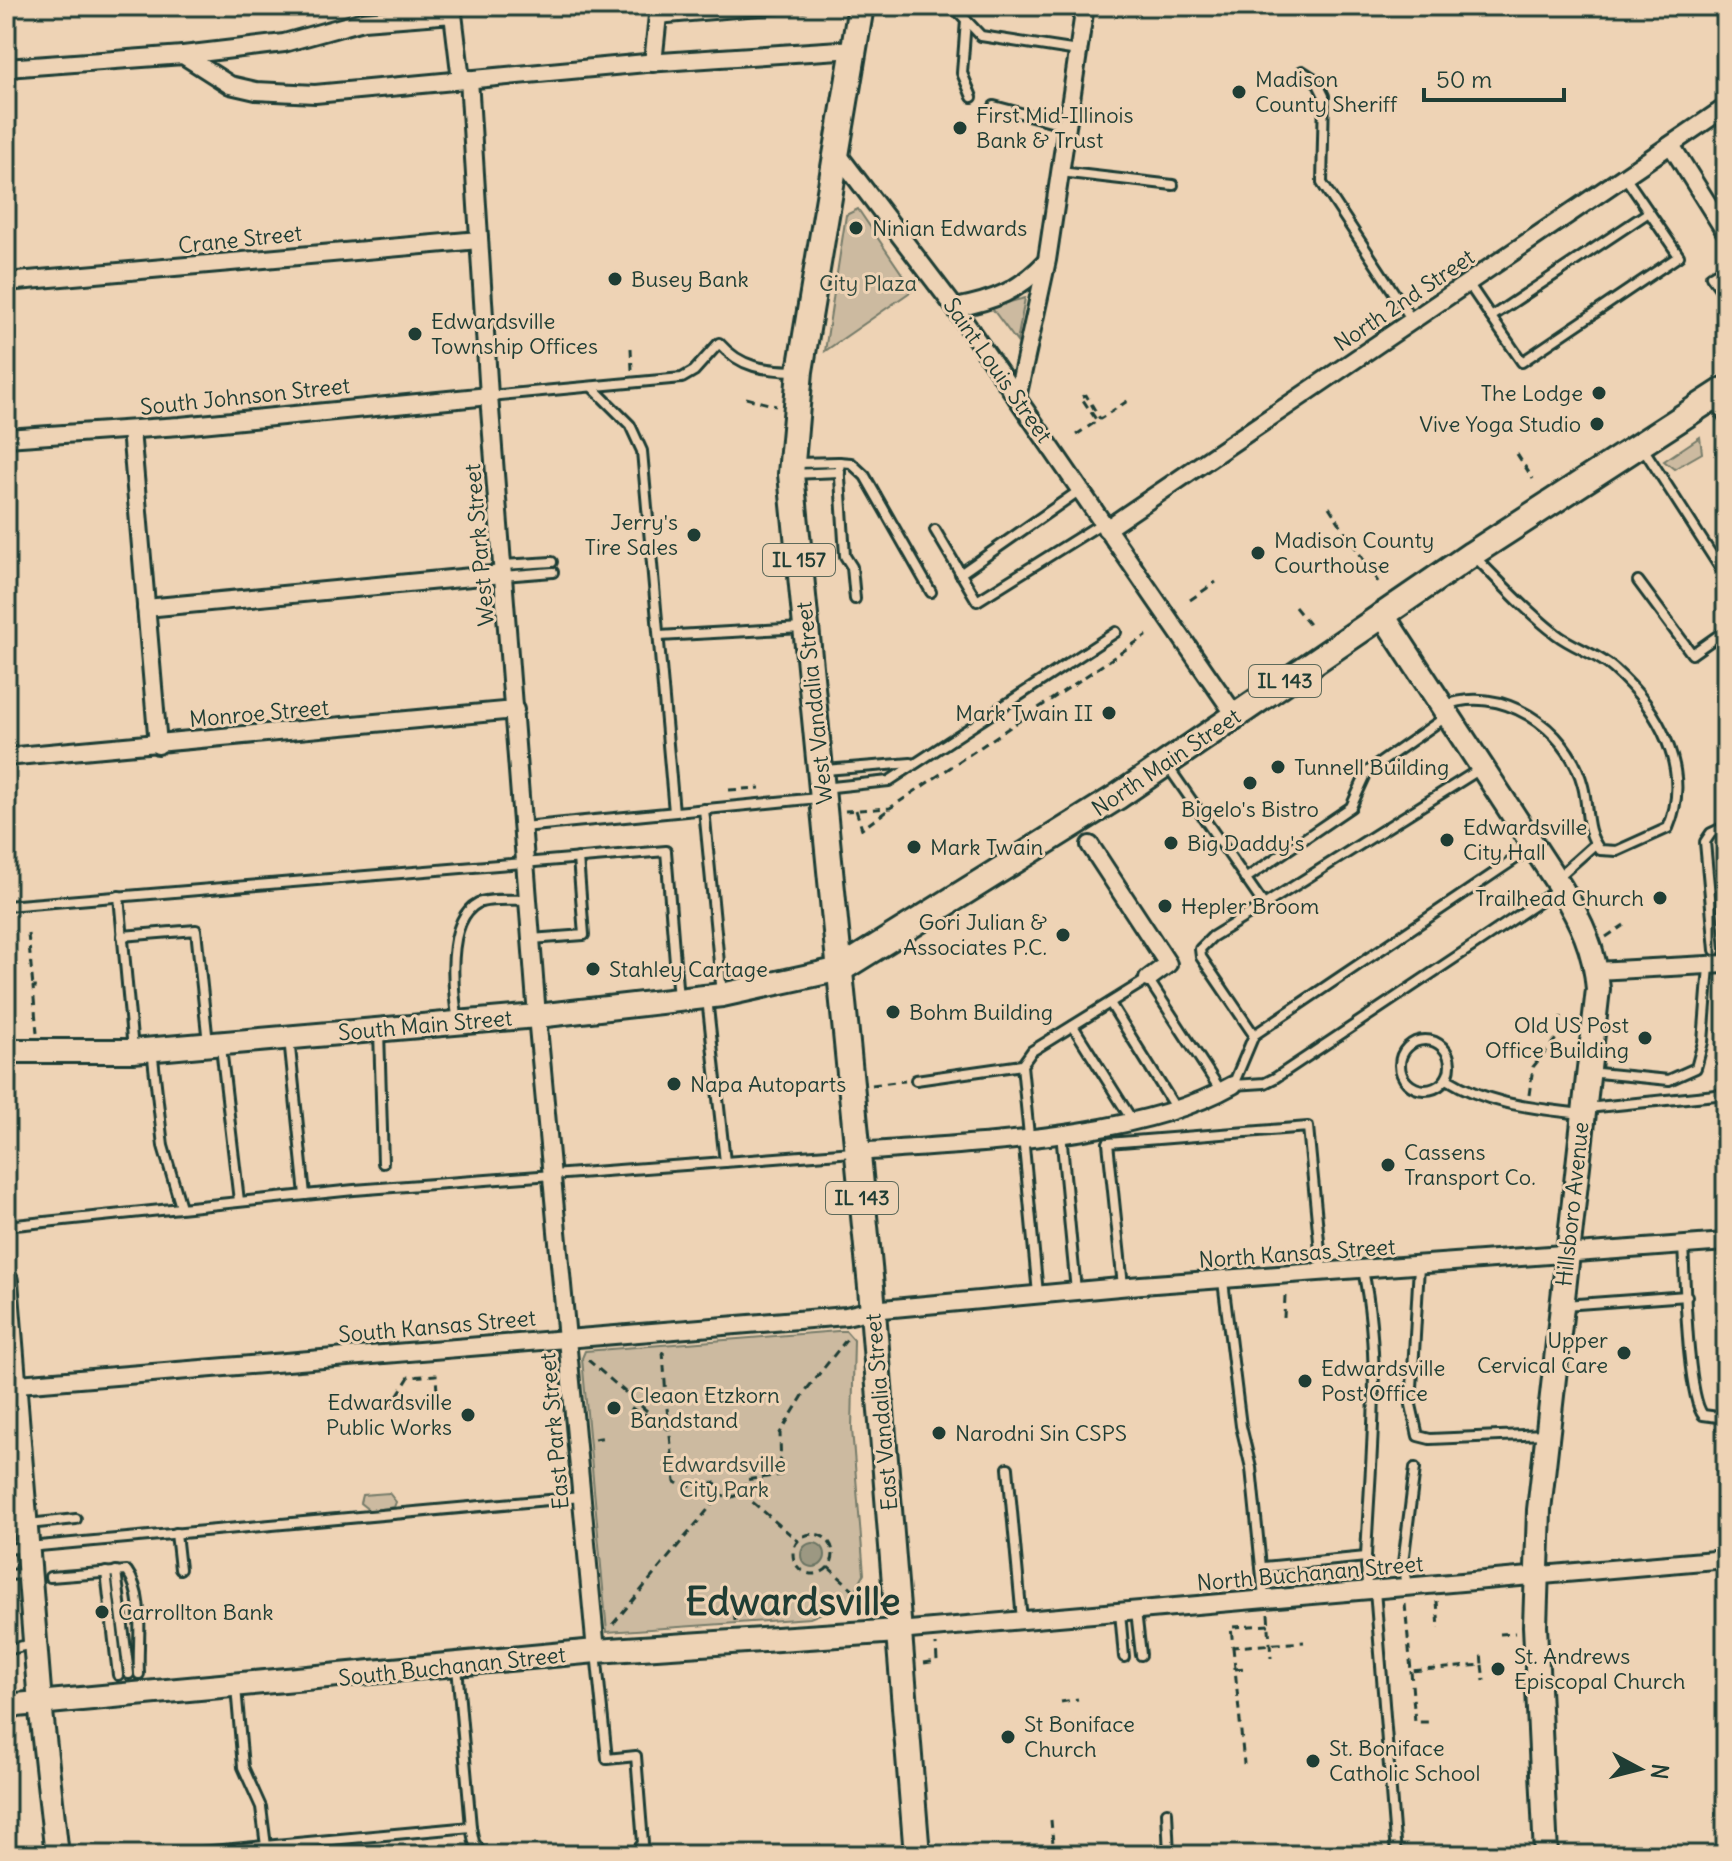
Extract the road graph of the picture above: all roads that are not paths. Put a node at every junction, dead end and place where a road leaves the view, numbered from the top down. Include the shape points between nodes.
1 (804, 6) edge
2 (861, 6) edge
3 (953, 6) edge
4 (1085, 6) edge
5 (658, 12) edge
6 (966, 20) junction
7 (855, 49) junction
8 (1078, 51) junction
9 (183, 55) junction
10 (653, 63) junction
11 (6, 68) edge
12 (1302, 71) dead end
13 (465, 80) junction
14 (972, 97) dead end
15 (994, 106) dead end
16 (1726, 107) edge
17 (1067, 125) junction
18 (1671, 145) junction
19 (837, 153) junction
20 (1060, 172) junction
21 (1625, 177) junction
22 (1173, 185) dead end
23 (1649, 212) junction
24 (1726, 232) edge
25 (479, 240) junction
26 (1047, 260) junction
27 (1726, 267) edge
28 (6, 282) edge
29 (1468, 283) junction
30 (1726, 297) edge
31 (955, 308) junction
32 (1491, 317) junction
33 (1412, 321) junction
34 (800, 371) junction
35 (592, 387) junction
36 (1719, 394) edge
37 (489, 396) junction
38 (1017, 398) junction
39 (1726, 420) edge
40 (131, 430) junction
41 (6, 438) edge
42 (1640, 444) junction
43 (839, 467) junction
44 (791, 468) junction
45 (1080, 490) junction
46 (1104, 526) junction
47 (935, 530) dead end
48 (1472, 554) junction
49 (552, 567) dead end
50 (503, 572) junction
51 (960, 574) junction
52 (1726, 577) edge
53 (1638, 581) dead end
54 (931, 592) dead end
55 (855, 599) dead end
56 (146, 608) junction
57 (1382, 614) junction
58 (806, 628) junction
59 (1726, 630) edge
60 (1116, 632) dead end
61 (659, 636) junction
62 (515, 710) junction
63 (1444, 711) junction
64 (1235, 715) junction
65 (158, 745) junction
66 (6, 757) edge
67 (912, 763) junction
68 (1166, 763) junction
69 (1482, 768) junction
70 (827, 792) junction
71 (704, 809) junction
72 (674, 812) junction
73 (1726, 826) edge
74 (523, 827) junction
75 (1595, 844) junction
76 (1090, 845) dead end
77 (1534, 847) junction
78 (578, 858) junction
79 (526, 862) junction
80 (1245, 879) junction
81 (1558, 884) junction
82 (119, 896) junction
83 (529, 900) junction
84 (1264, 905) junction
85 (6, 906) edge
86 (122, 936) junction
87 (531, 939) junction
88 (1717, 959) edge
89 (841, 969) junction
90 (1596, 971) junction
91 (1148, 979) junction
92 (715, 996) junction
93 (678, 1000) junction
94 (1110, 1003) junction
95 (537, 1016) junction
96 (458, 1023) junction
97 (1073, 1026) junction
98 (379, 1030) junction
99 (1254, 1035) junction
100 (289, 1037) junction
101 (214, 1043) junction
102 (142, 1050) junction
103 (6, 1051) edge
104 (1022, 1065) junction
105 (1588, 1072) junction
106 (1447, 1079) junction
107 (916, 1080) road end
108 (1228, 1088) junction
109 (1726, 1094) edge
110 (1176, 1109) junction
111 (1582, 1111) junction
112 (1132, 1120) junction
113 (1106, 1126) junction
114 (1061, 1132) junction
115 (1026, 1136) junction
116 (1108, 1143) junction
117 (858, 1152) junction
118 (725, 1162) junction
119 (383, 1163) dead end
120 (552, 1176) junction
121 (305, 1195) junction
122 (239, 1201) junction
123 (181, 1207) junction
124 (6, 1226) edge
125 (1726, 1242) edge
126 (1683, 1245) junction
127 (1567, 1255) junction
128 (1419, 1266) junction
129 (1363, 1270) junction
130 (1322, 1273) junction
131 (6, 1281) edge
132 (1223, 1281) junction
133 (1123, 1287) junction
134 (1076, 1291) junction
135 (1038, 1294) junction
136 (1687, 1296) junction
137 (1561, 1305) junction
138 (872, 1310) junction
139 (568, 1336) junction
140 (11, 1385) edge
141 (1726, 1418) edge
142 (1546, 1434) junction
143 (1008, 1468) dead end
144 (1415, 1468) dead end
145 (582, 1497) junction
146 (76, 1519) dead end
147 (27, 1524) junction
148 (176, 1533) junction
149 (29, 1547) junction
150 (6, 1549) edge
151 (1366, 1557) junction
152 (1726, 1559) edge
153 (1261, 1567) junction
154 (180, 1569) dead end
155 (116, 1571) junction
156 (106, 1572) junction
157 (6, 1575) edge
158 (40, 1575) junction
159 (1535, 1576) junction
160 (1371, 1590) junction
161 (1406, 1593) junction
162 (1264, 1599) junction
163 (1128, 1612) junction
164 (1022, 1621) junction
165 (898, 1631) junction
166 (36, 1644) junction
167 (6, 1650) edge
168 (596, 1651) junction
169 (1141, 1655) dead end
170 (1124, 1657) dead end
171 (457, 1665) junction
172 (118, 1675) dead end
173 (236, 1687) junction
174 (40, 1703) junction
175 (6, 1706) edge
176 (1167, 1812) dead end
177 (471, 1827) junction
178 (266, 1846) junction
179 (57, 1855) edge
180 (168, 1855) edge
181 (482, 1855) edge
182 (634, 1855) edge
183 (917, 1855) edge
184 (1169, 1855) edge
185 (1396, 1855) edge
186 (1546, 1855) edge

1 - 5 lane
2 - 7 main road, IL 157
3 - 6 lane
4 - 8 street
5 - 10 street
6 - 8 lane via 981,36
6 - 14 lane via 962,73
7 - 10 street
7 - 19 main road, IL 157
8 - 17 street
9 - 11 street
9 - 13 street via 230,85 256,91 315,94
9 - 13 street, West Park Street via 284,43 363,21 453,14
10 - 13 street
12 - 33 lane via 1316,80 1324,96 1322,183
13 - 25 street, West Park Street
15 - 17 lane
16 - 18 street, North 2nd Street
17 - 20 street
18 - 21 street, North 2nd Street
18 - 24 street
19 - 31 street, Saint Louis Street
19 - 34 main road, West Vandalia Street / IL 157
20 - 22 lane
20 - 26 street
21 - 23 lane
21 - 29 street, North 2nd Street
23 - 32 lane
23 - 32 lane via 1679,256 1522,362
25 - 28 street, Crane Street
25 - 37 street, West Park Street
26 - 31 street via 1012,293
26 - 38 street
27 - 30 lane via 1711,276
29 - 32 lane
29 - 33 street, North 2nd Street
31 - 38 street, Saint Louis Street
33 - 46 street, North 2nd Street
34 - 35 lane via 741,363 719,343 682,378
34 - 44 main road, West Vandalia Street / IL 157
35 - 37 lane
35 - 61 lane via 630,425 642,451
36 - 39 lane
36 - 42 main road, North Main Street / IL 143
37 - 40 street, South Johnson Street
37 - 50 street, West Park Street
38 - 45 street, Saint Louis Street
40 - 41 street, South Johnson Street
40 - 56 street
42 - 48 main road, North Main Street / IL 143
42 - 52 lane
43 - 44 lane
43 - 54 lane via 851,463 865,476
43 - 55 lane via 845,556 852,567
44 - 58 main road, West Vandalia Street / IL 157
45 - 46 street, Saint Louis Street
45 - 51 lane
46 - 51 lane via 977,601
46 - 64 street, Saint Louis Street
47 - 51 lane
48 - 57 main road, North Main Street / IL 143
48 - 75 lane via 1557,635 1613,668 1654,714 1670,750 1678,797 1668,828 1617,851 1600,850
49 - 50 lane
50 - 56 street
50 - 62 street, West Park Street
53 - 59 lane via 1692,654
56 - 65 street
57 - 63 street, Hillsboro Avenue
57 - 64 main road, North Main Street / IL 143
58 - 61 lane
58 - 70 main road, West Vandalia Street / IL 157
60 - 67 lane
61 - 72 lane
62 - 65 street, Monroe Street
62 - 74 street, West Park Street
63 - 69 street, Hillsboro Avenue
63 - 75 lane via 1478,697 1506,703 1533,718 1574,763
63 - 80 lane via 1367,772 1351,807
64 - 68 main road, North Main Street / IL 143
65 - 66 street, Monroe Street
67 - 70 lane
67 - 70 lane via 889,781
68 - 80 lane
68 - 89 main road, North Main Street / IL 143
69 - 77 street, Hillsboro Avenue
69 - 84 lane
70 - 71 lane
70 - 89 main road, West Vandalia Street / IL 157
71 - 72 lane
71 - 92 lane
72 - 74 lane
73 - 88 lane via 1705,842
74 - 79 street, West Park Street
75 - 81 lane
76 - 91 street via 1168,964
77 - 81 street, Hillsboro Avenue
77 - 99 lane
78 - 79 lane
78 - 87 lane via 584,935
78 - 93 lane via 666,851
79 - 82 lane
79 - 83 street, West Park Street
80 - 84 lane
81 - 90 street, Hillsboro Avenue via 1590,943
81 - 108 lane via 1275,1078
82 - 85 lane
82 - 86 lane
83 - 87 street, West Park Street
83 - 96 lane via 479,903 466,913 457,930 453,966
84 - 99 lane via 1200,949
86 - 101 lane via 196,930
86 - 102 lane
87 - 95 street, West Park Street
88 - 90 street
88 - 105 lane via 1696,1068 1669,1080
89 - 92 street, South Main Street
89 - 117 main road, East Vandalia Street / IL 143
90 - 105 street, Hillsboro Avenue
91 - 94 lane
91 - 108 lane
92 - 93 street, South Main Street
92 - 118 lane
93 - 95 street, South Main Street
94 - 97 lane
94 - 110 lane
95 - 96 street, South Main Street
95 - 120 street, East Park Street
96 - 98 street, South Main Street
97 - 104 lane via 1032,1051
97 - 112 lane
98 - 100 street, South Main Street
98 - 119 lane
99 - 108 lane
100 - 101 street, South Main Street
100 - 121 lane
101 - 102 street, South Main Street
101 - 122 lane
102 - 103 street, South Main Street
102 - 123 lane
104 - 107 lane
104 - 115 lane
105 - 111 street, Hillsboro Avenue
106 - 106 lane via 1450,1062 1435,1042 1419,1041 1405,1050 1400,1066 1411,1087 1434,1089
106 - 111 lane via 1500,1104
108 - 110 street via 1201,1104
109 - 111 lane
110 - 112 street
111 - 127 street, Hillsboro Avenue
112 - 113 street
113 - 114 street
113 - 116 lane
114 - 115 street
114 - 134 lane
115 - 117 street
115 - 135 lane
116 - 130 lane via 1308,1127
116 - 133 lane
117 - 118 lane
117 - 138 main road, East Vandalia Street / IL 143
118 - 120 lane
120 - 121 lane
120 - 139 street, East Park Street
121 - 122 lane
122 - 123 lane
123 - 124 lane
125 - 126 street, North Kansas Street
126 - 127 street, North Kansas Street
126 - 136 lane
127 - 128 street, North Kansas Street
127 - 137 street, Hillsboro Avenue
128 - 129 street, North Kansas Street
128 - 142 lane via 1411,1405 1418,1436
129 - 130 street, North Kansas Street
129 - 151 lane via 1374,1325 1376,1374
130 - 132 street, North Kansas Street
131 - 140 street
132 - 133 street, North Kansas Street
132 - 153 lane
133 - 134 street, North Kansas Street
134 - 135 street, North Kansas Street
135 - 138 street, North Kansas Street
136 - 137 lane
136 - 141 lane via 1699,1409 1703,1415
137 - 142 street, Hillsboro Avenue
138 - 139 street, South Kansas Street
138 - 165 main road, East Vandalia Street / IL 143
139 - 140 street, South Kansas Street
139 - 145 street, East Park Street
140 - 147 street
142 - 159 street, Hillsboro Avenue
143 - 164 lane
144 - 161 lane via 1403,1563
145 - 148 lane
145 - 168 street, East Park Street
146 - 147 lane
147 - 149 street
148 - 149 lane
148 - 154 lane
149 - 150 lane
149 - 158 street
151 - 153 lane
151 - 160 lane
152 - 159 street, North Buchanan Street
153 - 162 lane
155 - 155 lane via 127,1571 135,1582 134,1674
155 - 156 lane
156 - 158 lane
156 - 172 lane
157 - 158 lane
158 - 166 street
159 - 161 street, North Buchanan Street
159 - 186 street, Hillsboro Avenue
160 - 161 street, North Buchanan Street
160 - 162 street, North Buchanan Street
160 - 185 lane
162 - 163 street, North Buchanan Street
163 - 164 street, North Buchanan Street
163 - 169 lane
163 - 170 lane
164 - 165 street, North Buchanan Street
165 - 168 street, South Buchanan Street
165 - 183 main road, East Vandalia Street / IL 143
166 - 167 lane
166 - 174 street
168 - 171 street, South Buchanan Street
168 - 182 lane via 607,1759 636,1756 643,1843
171 - 173 street, South Buchanan Street
171 - 177 lane
173 - 174 street, South Buchanan Street
173 - 178 lane via 243,1767 261,1807
174 - 175 street, South Buchanan Street
174 - 179 street
176 - 184 lane
177 - 178 lane
177 - 181 lane
178 - 180 lane

